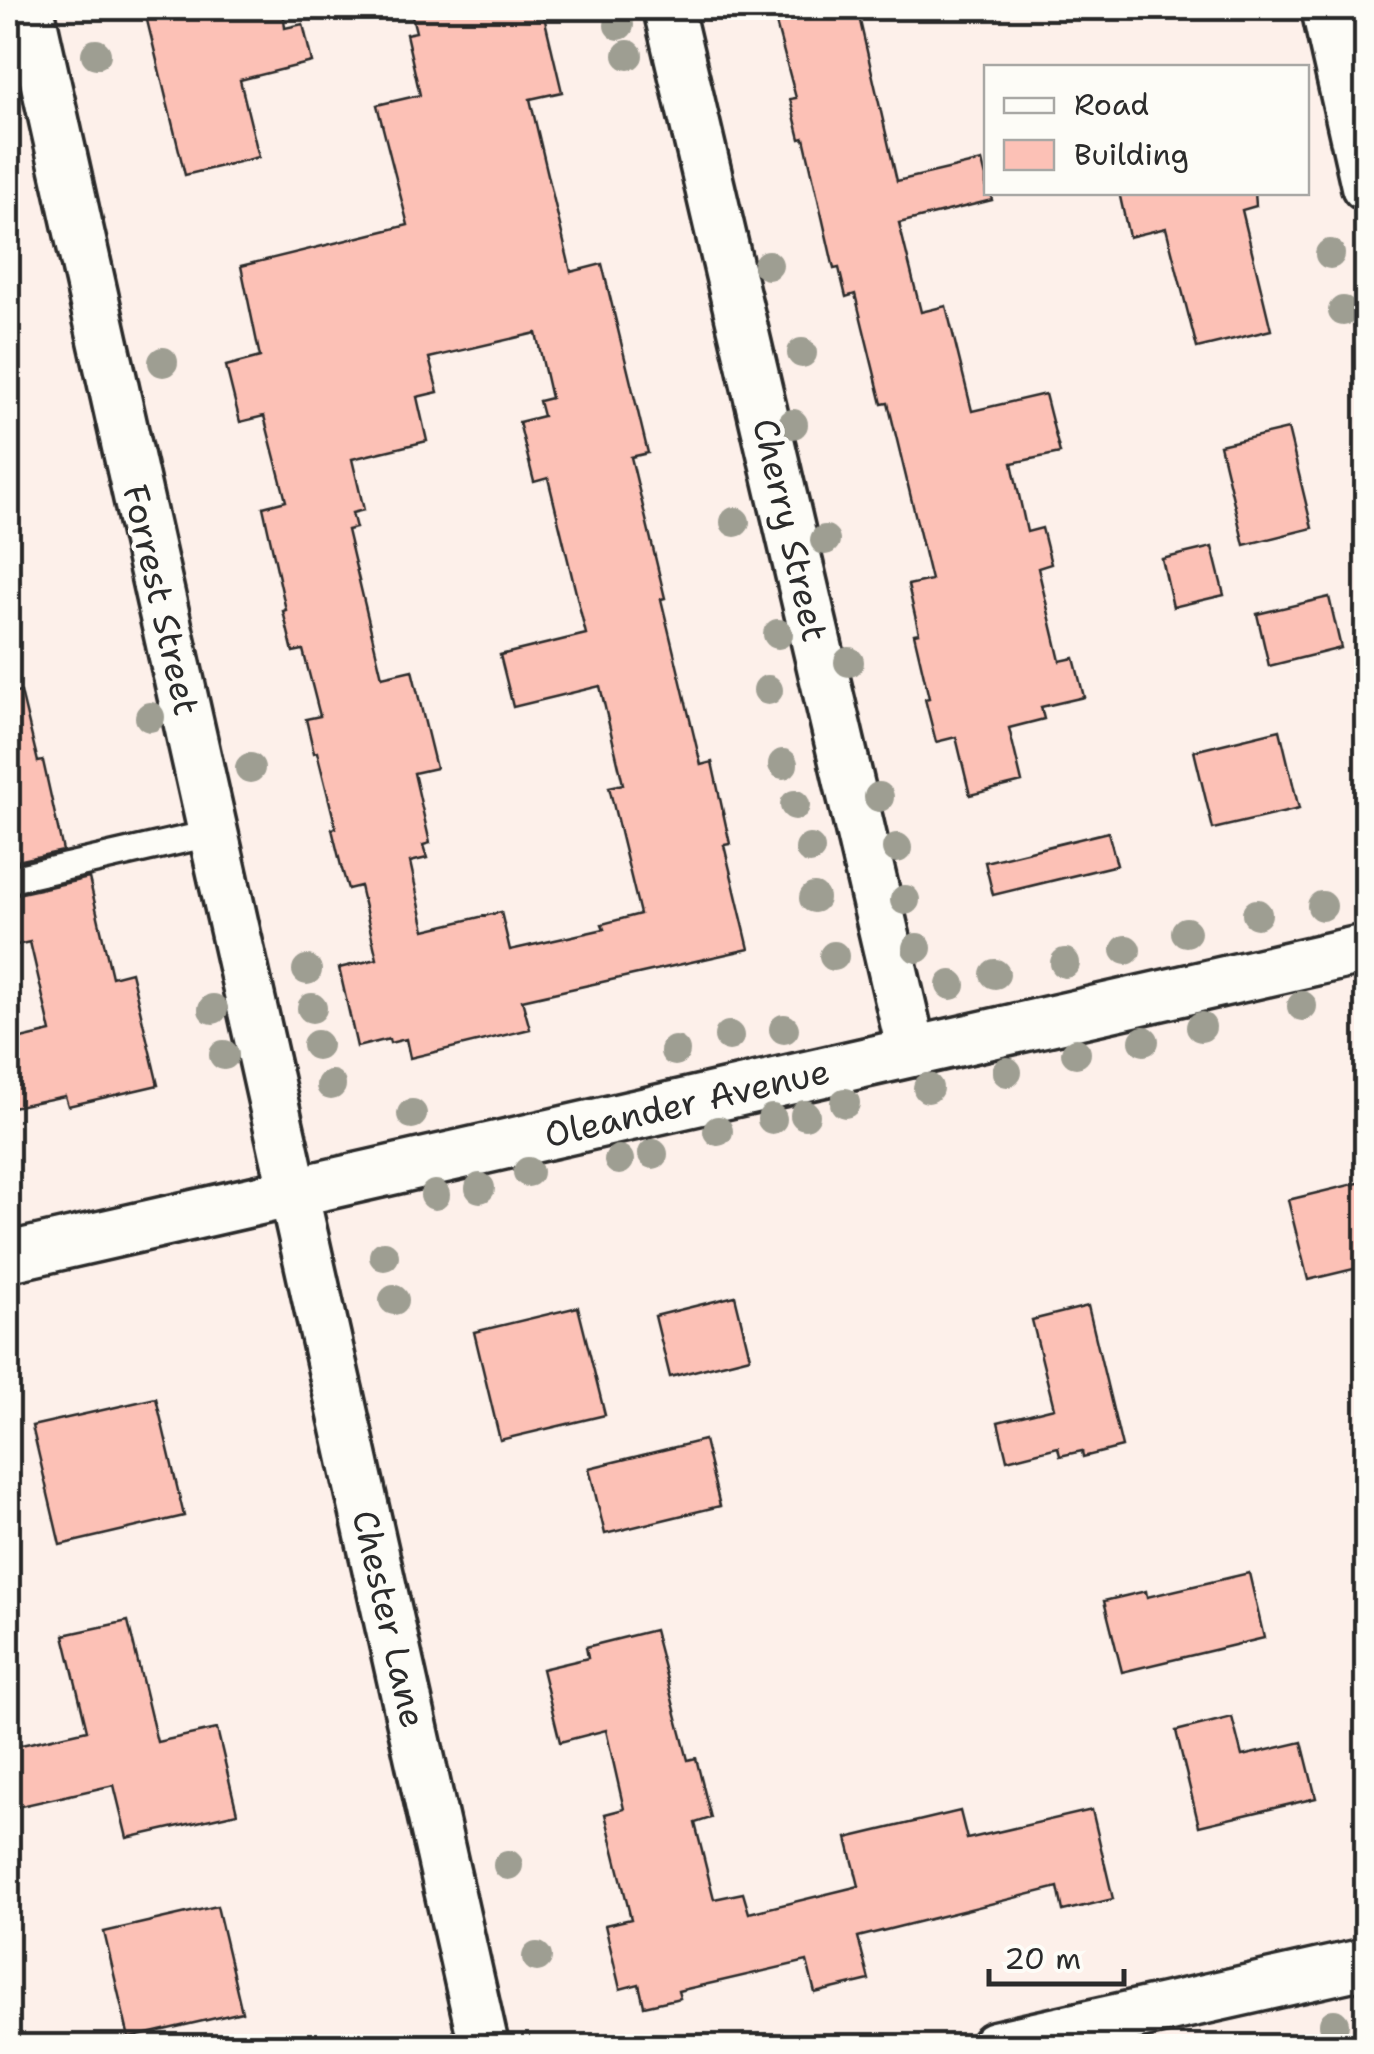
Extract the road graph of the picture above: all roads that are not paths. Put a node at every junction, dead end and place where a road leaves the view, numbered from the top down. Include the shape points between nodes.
1 (28, 8) edge
2 (668, 8) edge
3 (1326, 8) edge
4 (1366, 186) edge
5 (213, 833) junction
6 (8, 880) edge
7 (1366, 949) edge
8 (912, 1052) junction
9 (294, 1192) junction
10 (8, 1257) edge
11 (1366, 1962) edge
12 (484, 2046) edge
13 (995, 2046) edge

1 - 5 street, Forrest Street
2 - 8 street, Cherry Street
3 - 4 street
5 - 6 lane
5 - 9 street, Forrest Street
7 - 8 street, Oleander Avenue
8 - 9 street, Oleander Avenue
9 - 10 street, Oleander Avenue
9 - 12 street, Chester Lane
11 - 13 street

